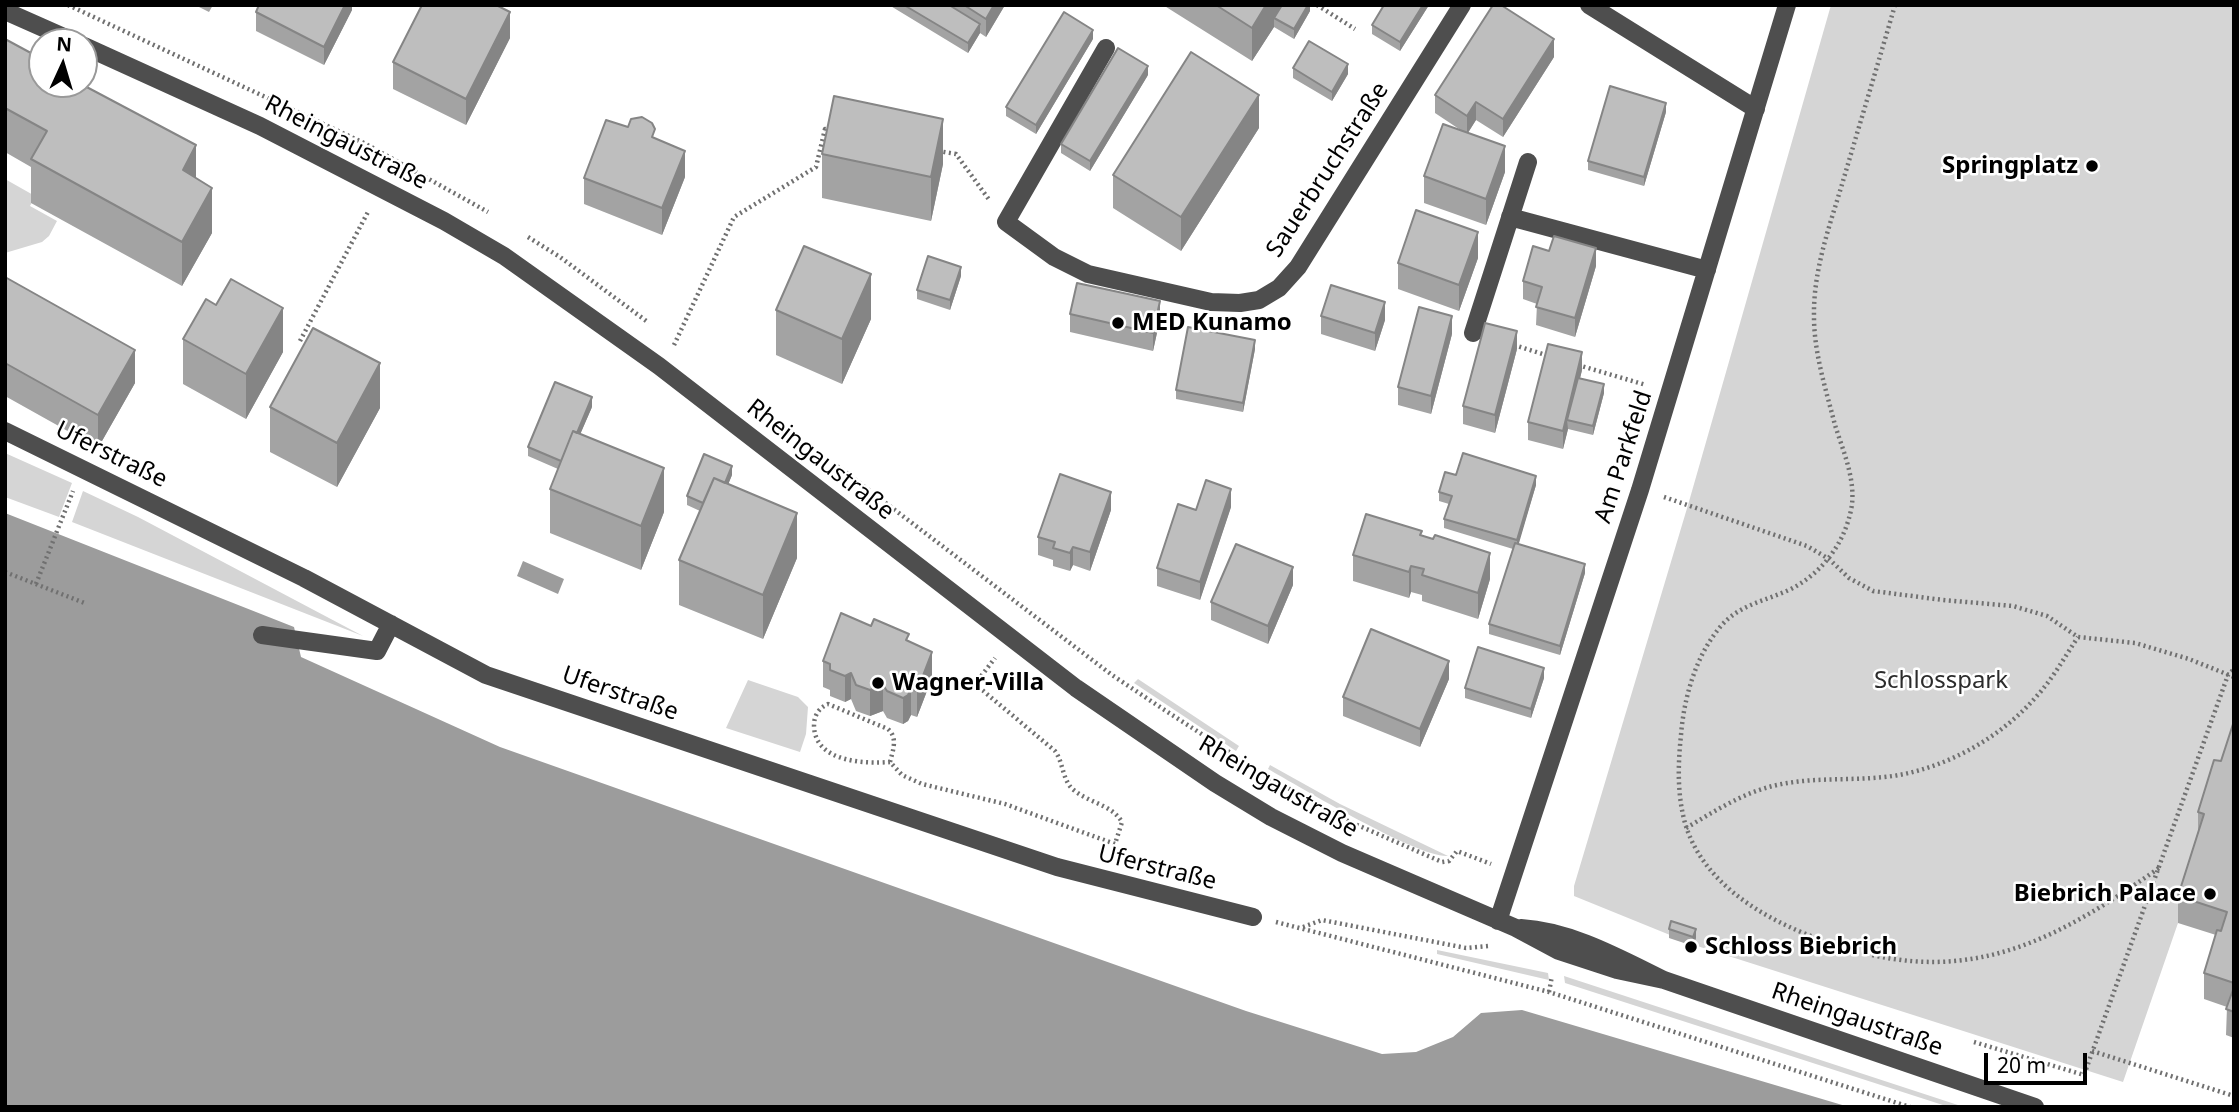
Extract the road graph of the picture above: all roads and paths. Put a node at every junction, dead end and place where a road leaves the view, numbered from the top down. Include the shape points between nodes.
1 (1317, 5) edge
2 (1462, 5) edge
3 (1589, 5) edge
4 (1787, 5) edge
5 (1895, 5) edge
6 (5, 11) edge
7 (43, 28) edge
8 (1355, 29) dead end
9 (1106, 48) dead end
10 (98, 52) edge
11 (1756, 109) junction
12 (838, 132) edge
13 (930, 149) edge
14 (1528, 162) dead end
15 (380, 187) junction
16 (1510, 217) junction
17 (1006, 222) junction
18 (1707, 270) junction
19 (1473, 333) joint
20 (300, 341) dead end
21 (1552, 357) edge
22 (1565, 361) edge
23 (659, 366) junction
24 (1671, 393) junction
25 (5, 431) edge
26 (1640, 490) junction
27 (61, 520) dead end
28 (1829, 559) junction
29 (5, 572) edge
30 (36, 584) junction
31 (87, 604) dead end
32 (391, 624) junction
33 (262, 635) dead end
34 (1009, 637) junction
35 (2078, 637) junction
36 (2234, 669) edge
37 (2231, 676) edge
38 (890, 762) junction
39 (1686, 828) junction
40 (1457, 851) dead end
41 (1497, 866) dead end
42 (2159, 868) junction
43 (1254, 917) dead end
44 (1499, 920) junction
45 (1489, 946) dead end
46 (1554, 968) dead end
47 (1549, 992) junction
48 (1974, 1042) dead end
49 (2092, 1051) junction
50 (2234, 1096) edge
51 (1910, 1107) edge
52 (2035, 1107) edge

1 - 8 path
2 - 17 street, Sauerbruchstraße via 1298,267 1279,288 1259,300 1211,302 1088,274 1054,257
3 - 11 street
4 - 11 street, Am Parkfeld
5 - 28 path via 1822,250 1814,295 1816,344 1850,472 1853,505 1846,533
6 - 7 street
9 - 17 street
10 - 15 street, Rheingaustraße
11 - 18 street, Am Parkfeld
12 - 23 path via 825,129 817,167 734,217 676,343
13 - 17 path via 956,154
14 - 16 street
15 - 20 path
15 - 23 street, Rheingaustraße via 504,256
16 - 18 street
16 - 19 street
18 - 24 street, Am Parkfeld
19 - 21 path
22 - 24 path
23 - 34 street, Rheingaustraße
24 - 26 street, Am Parkfeld
25 - 32 street, Uferstraße
26 - 28 path via 1807,546
26 - 44 street, Am Parkfeld
27 - 30 path
28 - 35 path via 1849,578 1873,591 2012,606 2047,616
28 - 39 path via 1793,588 1736,613 1710,641 1687,698 1682,727 1679,764
29 - 30 path
30 - 31 path
32 - 33 street via 377,651
32 - 43 street, Uferstraße via 486,675 1057,867
34 - 38 path via 975,684 1055,751 1074,791 1117,814 1122,822 1115,844 1005,804 922,784 902,775
34 - 44 street, Rheingaustraße via 1148,738 1271,817 1342,853
35 - 37 path via 2135,643
35 - 39 path via 2035,698 1999,731 1954,758 1901,775 1779,784 1758,790
36 - 37 path
37 - 42 path
38 - 38 path via 848,760 821,746 814,725 821,707 828,704 888,729 894,741
39 - 42 path via 1710,871 1743,901 1795,930 1895,960 1956,961 2013,951 2126,891
40 - 41 path
42 - 49 path
44 - 52 street, Rheingaustraße via 1559,951 1664,980
45 - 47 path via 1466,948 1322,920 1302,928
46 - 47 path
47 - 51 path
48 - 49 path via 2084,1075
49 - 50 path

